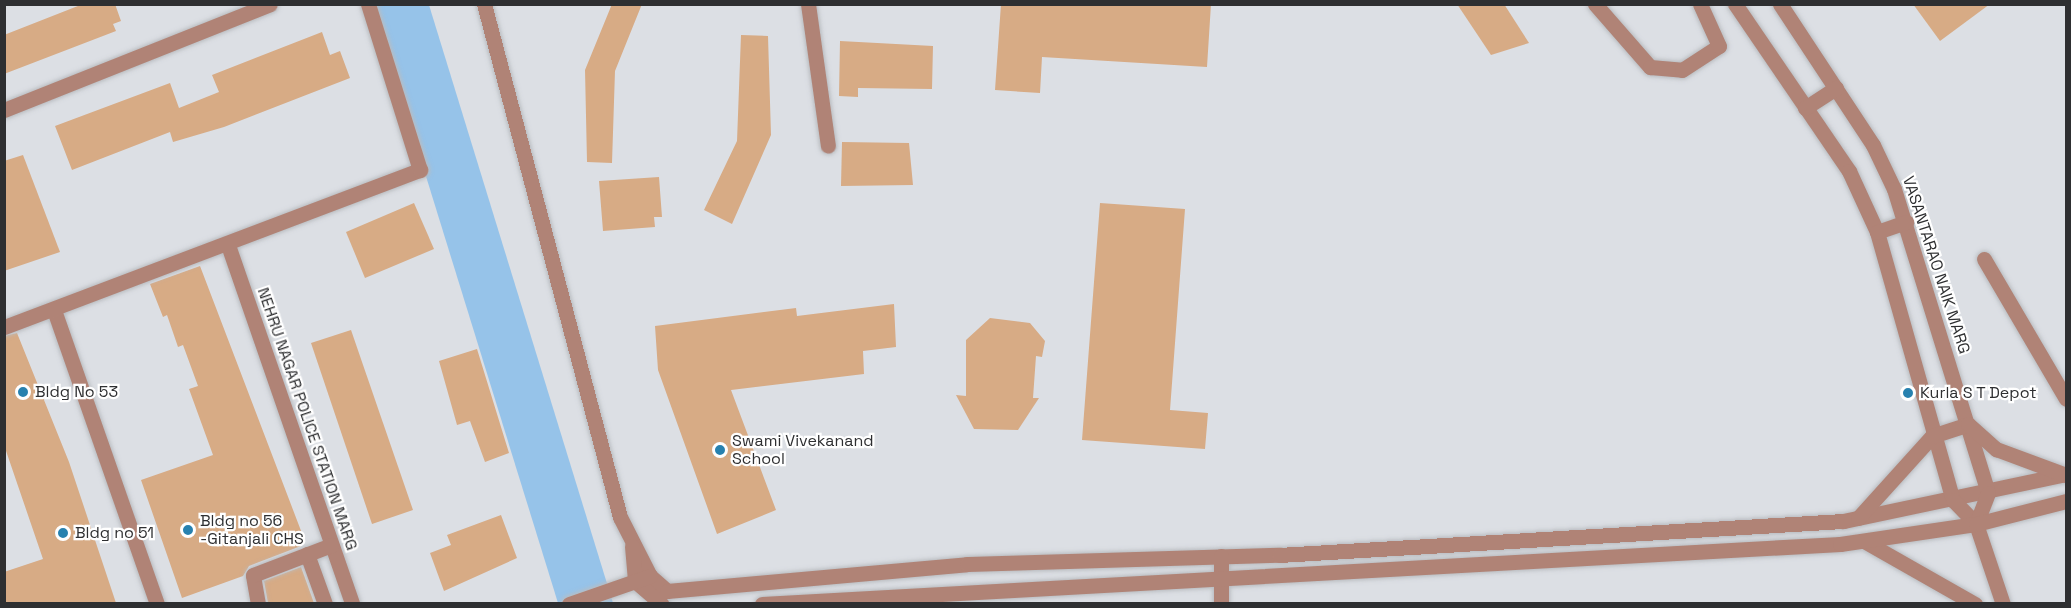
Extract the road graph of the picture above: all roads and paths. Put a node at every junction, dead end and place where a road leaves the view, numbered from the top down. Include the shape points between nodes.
1 (270, 4) edge
2 (368, 4) edge
3 (484, 4) edge
4 (808, 4) edge
5 (1595, 4) edge
6 (1700, 4) edge
7 (1780, 4) edge
8 (1739, 6) edge
9 (1836, 88) junction
10 (1805, 108) junction
11 (4, 110) edge
12 (828, 146) dead end
13 (1906, 222) junction
14 (1877, 232) junction
15 (228, 246) junction
16 (1984, 259) dead end
17 (54, 310) junction
18 (4, 327) edge
19 (2067, 399) edge
20 (1968, 424) junction
21 (1932, 436) junction
22 (2066, 474) edge
23 (1988, 493) junction
24 (1953, 500) junction
25 (2067, 501) edge
26 (1858, 518) junction
27 (1976, 524) junction
28 (1864, 541) junction
29 (331, 545) junction
30 (307, 554) junction
31 (1221, 556) junction
32 (642, 578) junction
33 (1220, 579) junction
34 (665, 599) edge
35 (157, 603) edge
36 (258, 603) edge
37 (325, 603) edge
38 (352, 603) edge
39 (569, 603) edge
40 (762, 603) edge
41 (1221, 603) edge
42 (1974, 603) edge
43 (2003, 603) edge

1 - 11 street
2 - 15 street via 420,170
3 - 32 street
4 - 12 street
5 - 6 street via 1650,67 1682,70 1719,46
7 - 9 street, VASANTARAO NAIK MARG
8 - 10 street
9 - 10 street
9 - 13 street, VASANTARAO NAIK MARG via 1873,145
10 - 14 street via 1849,171
13 - 14 street
13 - 20 street, VASANTARAO NAIK MARG
14 - 21 street
15 - 17 street
15 - 29 street, NEHRU NAGAR POLICE STATION MARG
16 - 19 street
17 - 18 street
17 - 35 street
20 - 21 street
20 - 22 street via 1996,449
20 - 23 street, VASANTARAO NAIK MARG
21 - 24 street
21 - 26 street
22 - 23 street
23 - 24 street
23 - 27 street
24 - 26 street
24 - 27 street
25 - 27 street
26 - 31 street
27 - 28 street
27 - 43 street
28 - 33 street
28 - 42 street
29 - 30 street
29 - 38 street, NEHRU NAGAR POLICE STATION MARG
30 - 36 street via 253,575
30 - 37 street
31 - 33 street
31 - 34 street via 967,564
32 - 34 street
32 - 39 street
33 - 40 street
33 - 41 street

